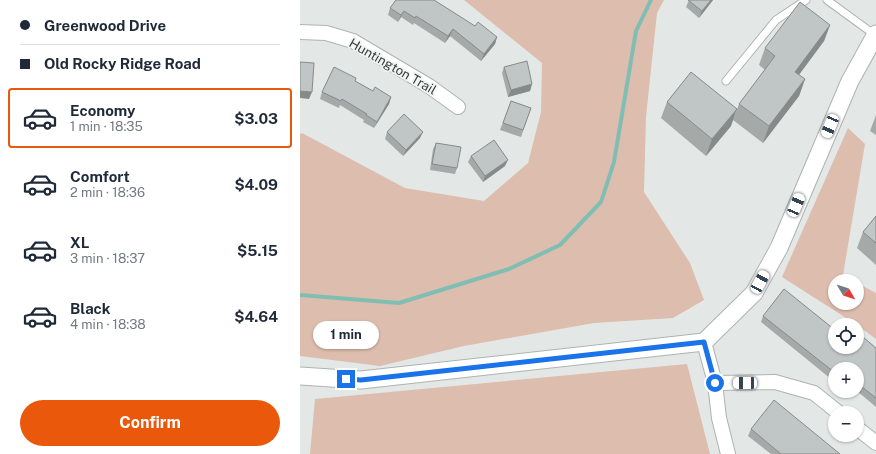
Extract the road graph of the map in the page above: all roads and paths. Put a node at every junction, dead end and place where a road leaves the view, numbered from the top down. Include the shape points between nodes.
1 (806, 0) edge
2 (827, 0) edge
3 (300, 32) edge
4 (875, 35) edge
5 (726, 81) dead end
6 (458, 107) dead end
7 (704, 342) junction
8 (300, 376) edge
9 (715, 383) junction
10 (830, 406) edge
11 (864, 434) edge
12 (876, 443) edge
13 (728, 454) edge

1 - 5 lane via 776,20
2 - 4 lane
3 - 6 street, Huntington Trail via 326,32 353,41 429,86
4 - 7 street via 850,81 772,261 754,293
7 - 8 street via 361,380
7 - 9 street
9 - 10 street via 775,382 814,393
9 - 13 street via 719,418
11 - 12 street

